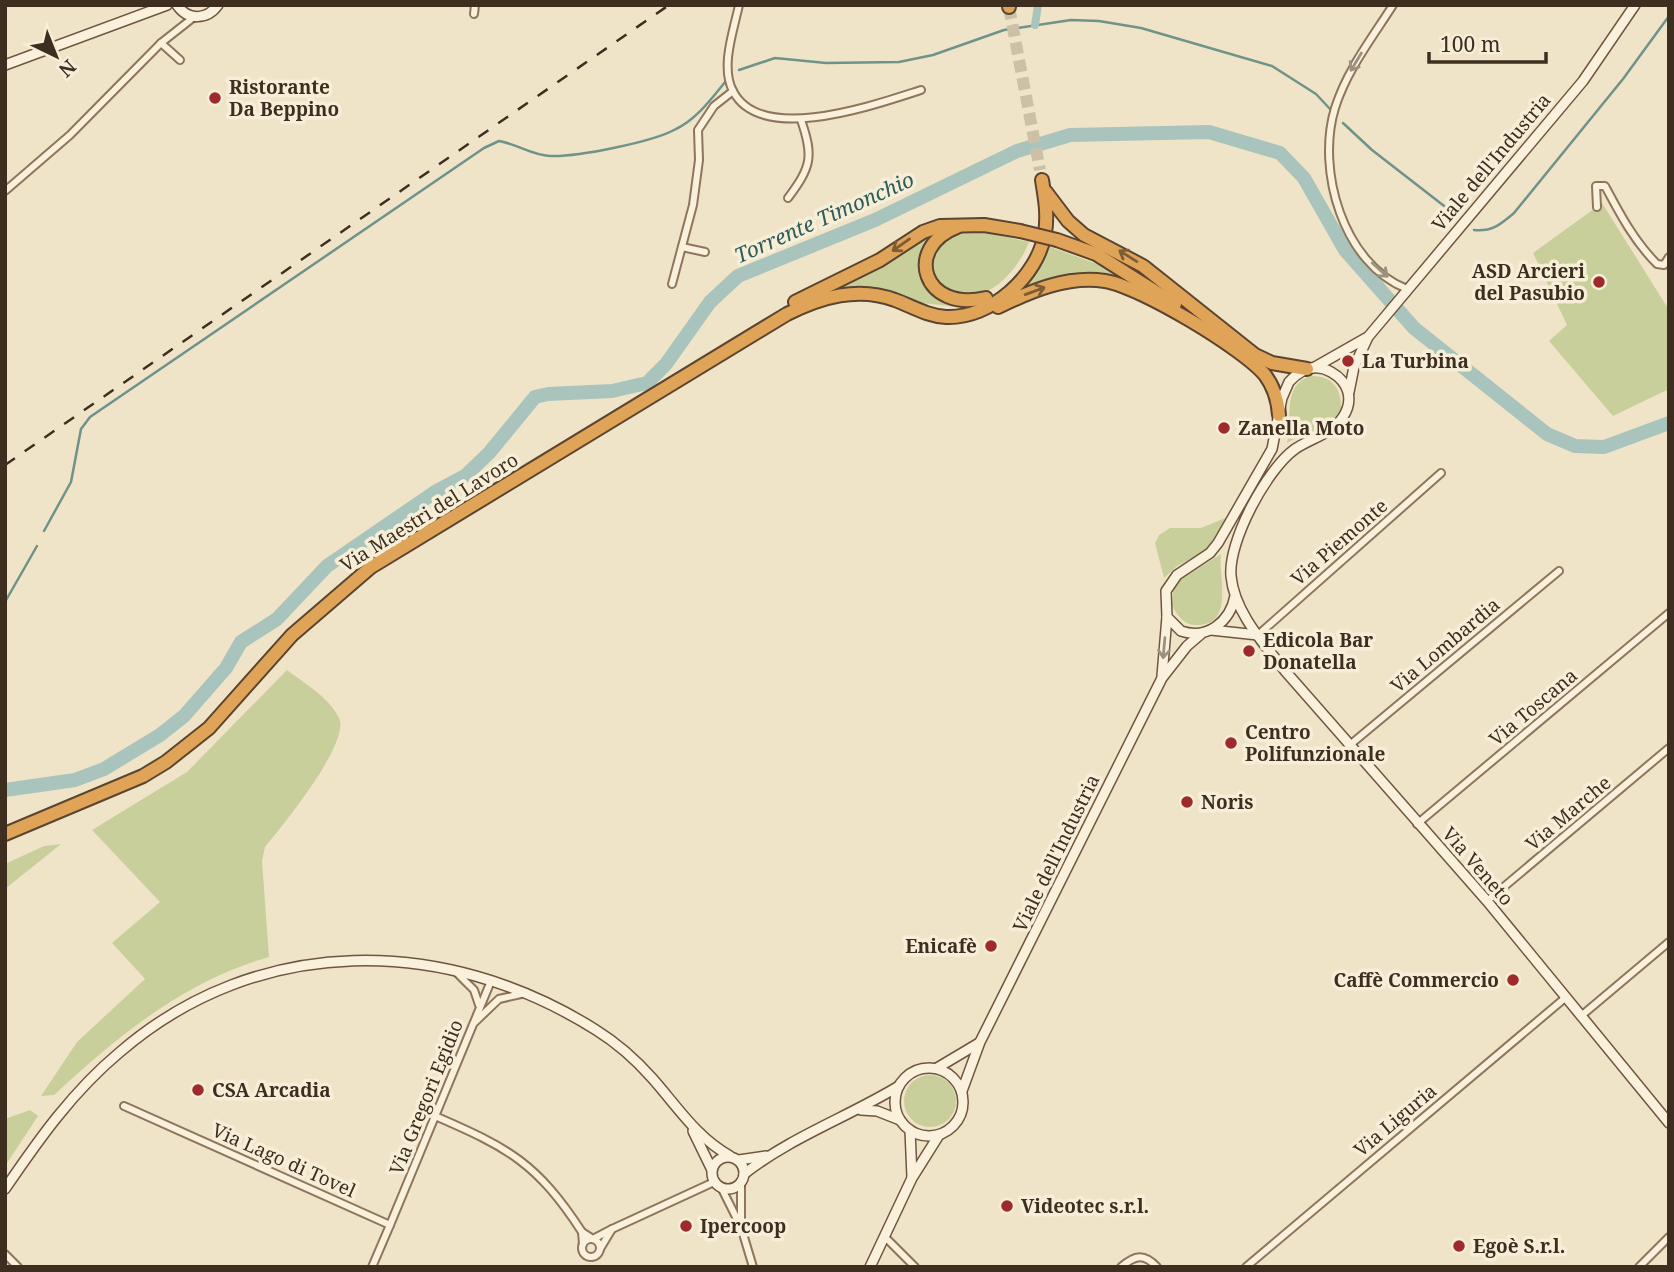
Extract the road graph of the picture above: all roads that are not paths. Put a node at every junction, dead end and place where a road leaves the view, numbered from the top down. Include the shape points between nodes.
1 (218, 5) edge
2 (475, 5) edge
3 (740, 5) edge
4 (1393, 5) edge
5 (1635, 5) edge
6 (167, 6) edge
7 (184, 11) edge
8 (474, 15) dead end
9 (161, 43) junction
10 (180, 61) dead end
11 (5, 65) edge
12 (732, 87) junction
13 (920, 90) dead end
14 (801, 120) junction
15 (1041, 179) junction
16 (5, 191) edge
17 (788, 198) dead end
18 (1597, 207) dead end
19 (964, 224) junction
20 (682, 247) junction
21 (705, 252) dead end
22 (1669, 257) edge
23 (672, 284) dead end
24 (1405, 292) junction
25 (986, 298) junction
26 (911, 307) junction
27 (947, 317) junction
28 (1368, 337) junction
29 (717, 357) junction
30 (1253, 358) junction
31 (1311, 368) junction
32 (1349, 392) junction
33 (1279, 415) junction
34 (1441, 472) dead end
35 (1559, 571) dead end
36 (1235, 596) junction
37 (1669, 613) edge
38 (1167, 617) junction
39 (1212, 630) junction
40 (1201, 634) junction
41 (1258, 635) junction
42 (1161, 678) junction
43 (1351, 744) junction
44 (1669, 748) edge
45 (1417, 824) junction
46 (5, 834) edge
47 (1486, 901) junction
48 (1669, 942) edge
49 (455, 971) junction
50 (491, 981) junction
51 (527, 993) junction
52 (1565, 998) junction
53 (479, 1007) junction
54 (1581, 1016) junction
55 (472, 1026) junction
56 (980, 1042) junction
57 (937, 1068) junction
58 (899, 1086) junction
59 (962, 1091) junction
60 (124, 1106) dead end
61 (859, 1110) junction
62 (435, 1116) junction
63 (900, 1120) junction
64 (1669, 1123) edge
65 (691, 1126) junction
66 (910, 1130) junction
67 (939, 1135) junction
68 (767, 1156) junction
69 (734, 1158) junction
70 (712, 1170) junction
71 (742, 1178) junction
72 (912, 1178) junction
73 (718, 1184) junction
74 (5, 1189) edge
75 (390, 1225) junction
76 (741, 1227) junction
77 (612, 1229) junction
78 (582, 1232) junction
79 (885, 1237) junction
80 (1669, 1237) edge
81 (593, 1239) junction
82 (583, 1244) junction
83 (600, 1249) junction
84 (5, 1254) edge
85 (5, 1265) edge
86 (12, 1267) edge
87 (18, 1267) edge
88 (372, 1267) edge
89 (753, 1267) edge
90 (870, 1267) edge
91 (915, 1267) edge
92 (1121, 1267) edge
93 (1157, 1267) edge
94 (1246, 1267) edge
95 (1639, 1267) edge

1 - 7 main road via 205,16
2 - 8 street
3 - 12 street via 730,50
4 -> 24 street via 1342,90 1331,127 1330,169 1337,206 1354,242
5 - 24 main road, Viale dell'Industria via 1583,80
6 - 7 main road
6 - 11 main road
7 - 9 street via 181,25
9 - 10 street
9 - 16 street
12 - 14 street via 747,108
12 - 20 street via 698,130 697,178
13 - 14 street
14 - 17 street via 810,153 807,172
15 - 25 highway via 1040,223 1028,260
15 - 27 highway via 1045,235 1034,264 1021,281 985,307
30 -> 15 highway via 1143,266 1084,235 1068,221
18 - 22 street via 1596,186 1605,186 1647,254 1664,265
19 - 25 highway via 941,236 930,249 927,275 934,290 945,297 969,302
19 -> 29 highway via 923,232 880,260 803,297
19 - 30 highway, bridge via 1020,231 1096,254
20 - 21 street
20 - 23 street
24 - 28 main road, Viale dell'Industria
25 - 26 highway via 955,310
26 - 27 highway
26 - 29 highway, Via Maestri del Lavoro via 861,293 824,298 787,314
27 -> 30 highway via 985,313 1053,284 1104,281 1146,293
28 - 31 main road, Viale dell'Industria
28 - 32 main road, Viale dell'Industria
29 - 46 highway, Via Maestri del Lavoro via 371,567 292,635 209,727 166,762
30 - 31 highway
30 - 33 highway via 1271,386
31 - 32 main road via 1338,376
31 - 33 main road, Viale dell'Industria via 1289,382
32 - 36 main road, Viale dell'Industria via 1347,410 1339,422 1290,453 1250,511 1231,561
33 - 38 main road, Viale dell'Industria via 1269,454 1216,547 1180,572 1169,586 1164,597
34 - 41 street, Via Piemonte
35 - 43 street, Via Lombardia
36 - 39 main road via 1228,615
36 - 41 main road, Via Veneto
37 - 45 street, Via Toscana
38 - 40 main road via 1181,631
38 -> 42 main road, Viale dell'Industria
39 - 40 main road, Viale dell'Industria
39 - 41 main road
40 - 42 main road, Viale dell'Industria
41 - 43 main road, Via Veneto
42 - 56 main road, Viale dell'Industria
43 - 45 main road, Via Veneto
44 - 47 street, Via Marche
45 - 47 main road, Via Veneto
47 - 52 main road, Via Veneto
48 - 54 street
49 - 50 main road
49 - 53 street via 474,990
49 - 74 main road via 400,960 351,960 269,972 214,994 153,1027 120,1052 59,1112
50 - 51 main road
50 - 53 street, Via Gregori Egidio
51 - 55 street via 499,999
51 - 65 main road via 623,1050
52 - 54 main road, Via Veneto
52 - 94 street, Via Liguria
53 - 55 street, Via Gregori Egidio
54 - 64 main road, Via Veneto
55 - 62 street, Via Gregori Egidio
56 - 57 main road
56 - 59 main road, Viale dell'Industria
57 - 58 main road via 911,1072
57 - 59 main road via 948,1073
58 - 61 main road
58 - 63 main road via 895,1103
59 - 67 main road, Viale dell'Industria via 960,1118
60 - 75 street, Via Lago di Tovel
61 - 63 main road
61 - 68 main road
62 - 75 street, Via Gregori Egidio
62 - 78 street via 481,1136 530,1166
63 - 66 main road
65 - 69 main road
65 - 70 main road
66 - 67 main road via 924,1136
66 - 72 main road, Viale dell'Industria
67 - 72 main road, Viale dell'Industria
68 - 69 main road
68 - 71 main road
69 - 70 main road via 716,1161
69 - 71 main road
70 - 73 main road
71 - 73 main road via 734,1188
71 - 76 street
72 - 79 main road, Viale dell'Industria
73 - 76 street
73 - 77 street
75 - 88 street
76 - 89 street
77 - 81 street
77 - 83 street
78 - 81 street
78 - 82 street
79 - 90 main road, Viale dell'Industria
79 - 91 street
80 - 95 street
81 - 82 street
81 - 83 street
82 - 83 street via 589,1256
84 - 87 street
85 - 86 street
92 - 93 street via 1141,1256

